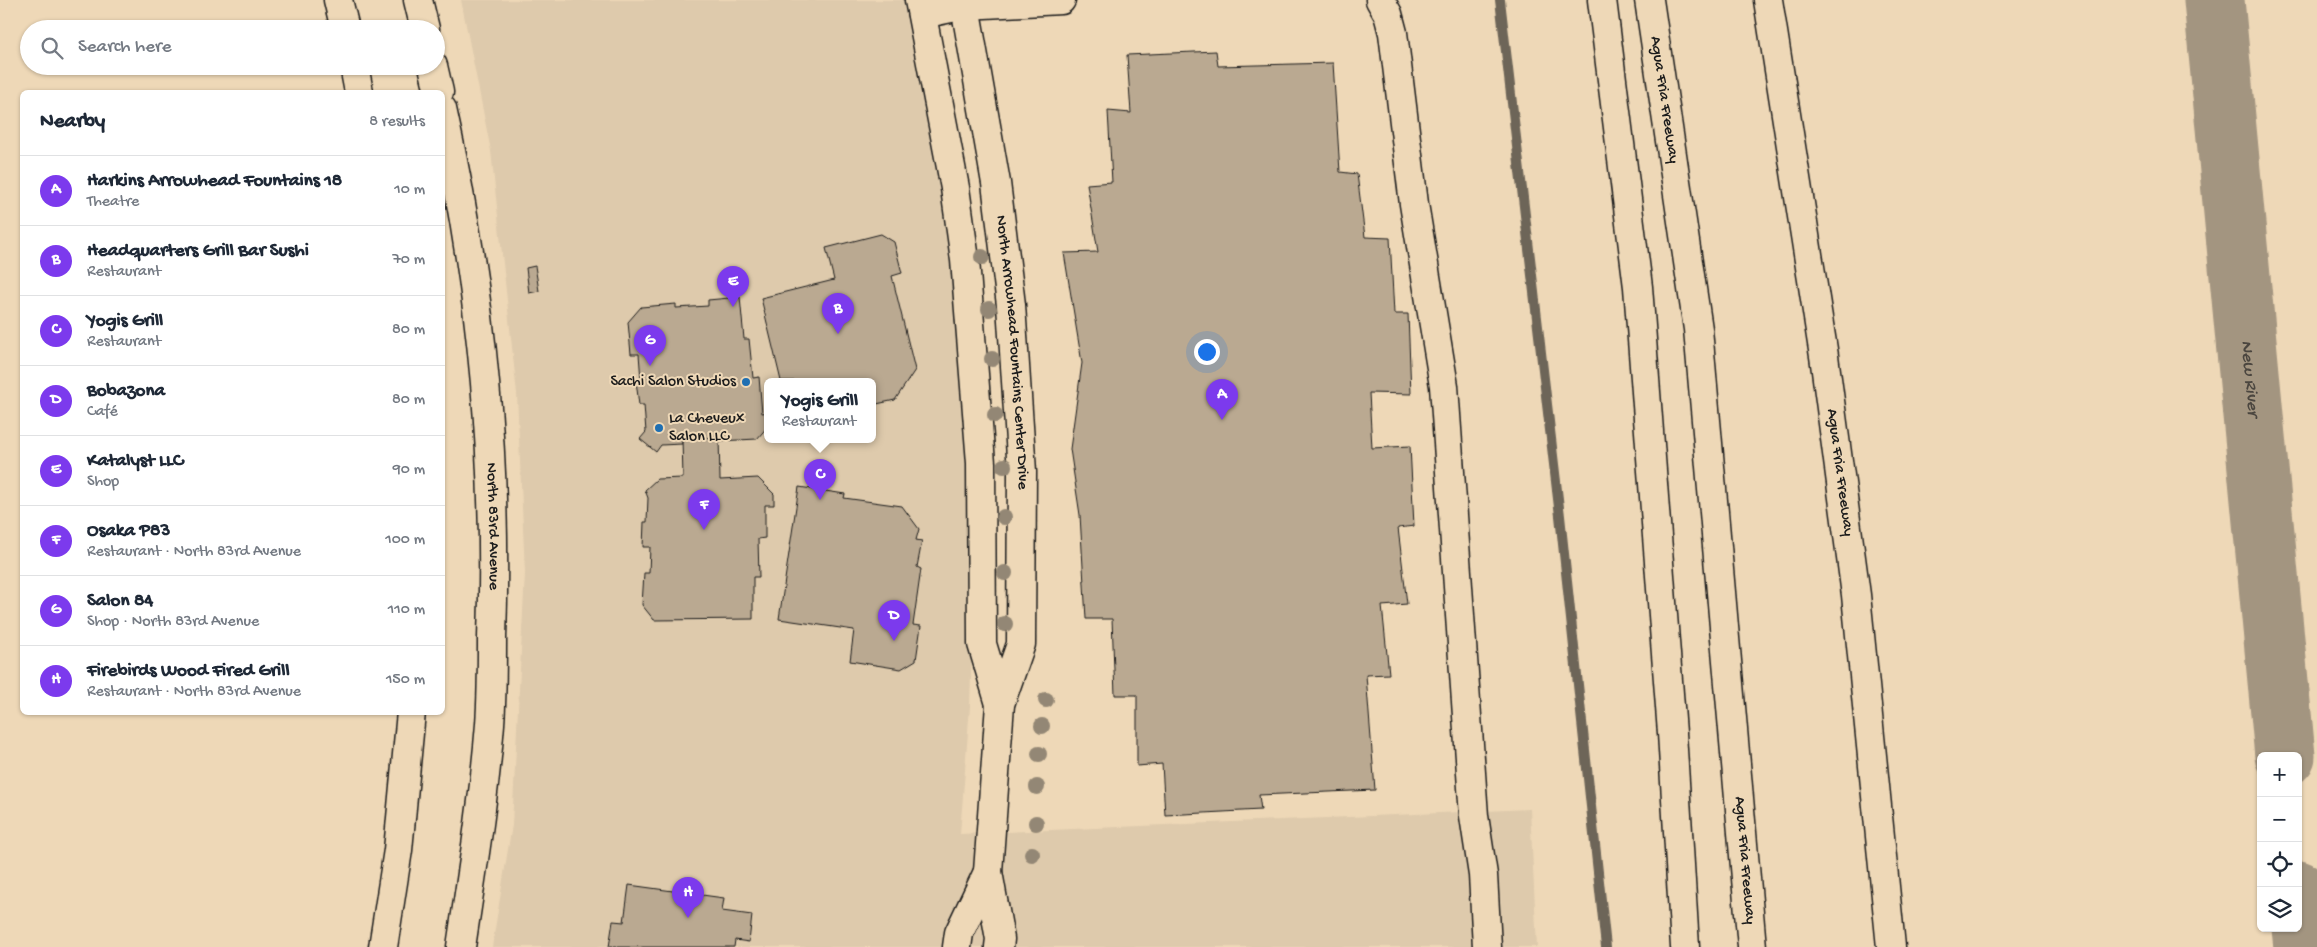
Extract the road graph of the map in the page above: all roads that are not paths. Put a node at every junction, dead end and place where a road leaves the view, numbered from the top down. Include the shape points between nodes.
1 (338, 0) edge
2 (418, 0) edge
3 (1061, 0) edge
4 (1380, 0) edge
5 (1602, 0) edge
6 (1650, 0) edge
7 (1768, 0) edge
8 (964, 2) edge
9 (921, 7) edge
10 (343, 20) edge
11 (423, 20) edge
12 (356, 75) edge
13 (435, 75) edge
14 (359, 90) edge
15 (439, 90) edge
16 (445, 120) edge
17 (1000, 704) junction
18 (411, 715) edge
19 (988, 872) junction
20 (383, 947) edge
21 (461, 947) edge
22 (957, 947) edge
23 (999, 947) edge
24 (1487, 947) edge
25 (1685, 947) edge
26 (1752, 947) edge
27 (1891, 947) edge

1 - 10 main road
2 - 11 main road
3 - 8 main road
4 - 24 main road via 1393,33 1414,204 1444,386 1474,816 1483,875
5 - 25 main road via 1638,287
6 - 26 main road, Agua Fria Freeway via 1698,329
7 - 27 main road, Agua Fria Freeway via 1824,356 1856,595
8 - 9 main road
8 - 17 main road, North Arrowhead Fountains Center Drive via 996,183 1011,305 1019,416 1021,644
9 - 17 main road, North Arrowhead Fountains Center Drive via 950,159 965,260 981,462 982,644
12 - 14 main road
13 - 15 main road
16 - 21 main road, North 83rd Avenue via 477,307 492,464 494,584 490,723
17 - 19 main road, North Arrowhead Fountains Center Drive
18 - 20 main road via 398,850
19 - 22 main road, North Arrowhead Fountains Center Drive via 959,933
19 - 23 main road, North Arrowhead Fountains Center Drive

